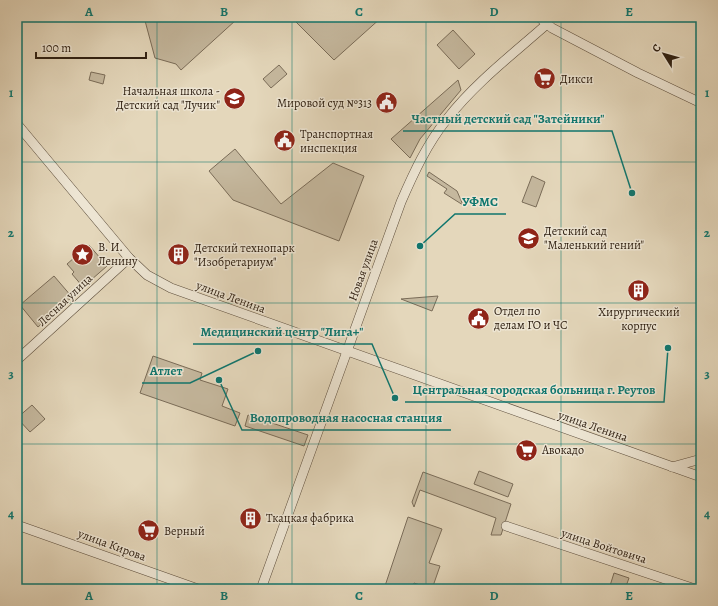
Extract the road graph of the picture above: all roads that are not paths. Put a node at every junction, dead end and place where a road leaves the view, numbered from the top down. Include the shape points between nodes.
1 (539, 17) edge
2 (547, 24) junction
3 (701, 103) edge
4 (17, 124) edge
5 (129, 258) junction
6 (347, 352) junction
7 (17, 360) edge
8 (701, 459) edge
9 (672, 467) junction
10 (701, 477) edge
11 (17, 525) edge
12 (506, 526) dead end
13 (198, 589) edge
14 (261, 589) edge
15 (695, 589) edge

1 - 2 street
2 - 3 street via 638,73
2 - 6 street, Новая улица via 474,89 450,115 429,144 401,202
4 - 5 street, улица Ленина
5 - 6 street, улица Ленина via 147,275 180,291
5 - 7 street, Лесная улица
6 - 9 street, улица Ленина
6 - 14 street, Новая улица
8 - 9 street
9 - 10 street, улица Ленина
11 - 13 street, улица Кирова
12 - 15 street, улица Войтовича

